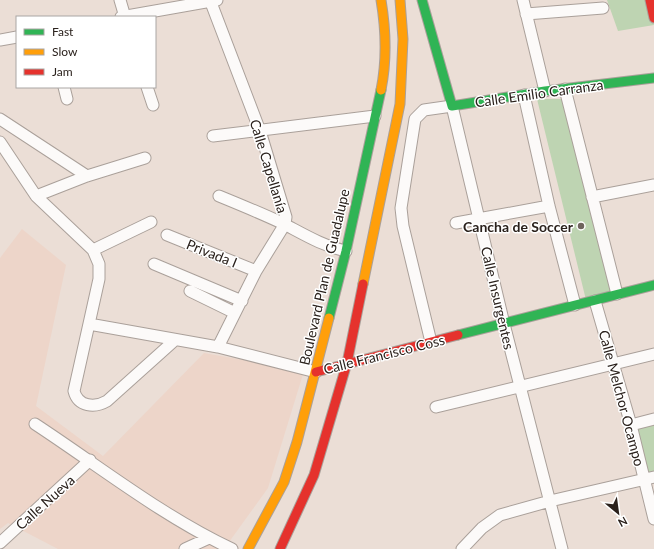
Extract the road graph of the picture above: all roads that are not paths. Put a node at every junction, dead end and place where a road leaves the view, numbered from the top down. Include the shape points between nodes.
1 (120, 0) edge
2 (212, 0) edge
3 (381, 0) edge
4 (400, 0) edge
5 (422, 0) edge
6 (523, 0) edge
7 (650, 0) edge
8 (602, 8) dead end
9 (526, 14) junction
10 (124, 16) edge
11 (129, 16) edge
12 (654, 18) edge
13 (16, 37) edge
14 (0, 40) edge
15 (654, 78) edge
16 (64, 88) edge
17 (147, 88) edge
18 (565, 89) junction
19 (545, 91) junction
20 (524, 95) junction
21 (67, 99) dead end
22 (153, 104) dead end
23 (452, 106) junction
24 (375, 116) junction
25 (0, 119) edge
26 (260, 131) junction
27 (213, 136) dead end
28 (0, 142) edge
29 (145, 158) dead end
30 (88, 176) junction
31 (654, 185) edge
32 (36, 196) junction
33 (219, 196) dead end
34 (592, 197) junction
35 (549, 206) junction
36 (479, 218) junction
37 (151, 222) dead end
38 (456, 223) dead end
39 (285, 224) junction
40 (167, 235) dead end
41 (93, 250) junction
42 (346, 251) junction
43 (154, 264) dead end
44 (256, 271) junction
45 (654, 285) edge
46 (190, 291) dead end
47 (618, 294) junction
48 (595, 300) junction
49 (242, 301) junction
50 (575, 305) junction
51 (235, 313) junction
52 (89, 324) junction
53 (504, 324) junction
54 (174, 340) junction
55 (431, 342) junction
56 (218, 347) junction
57 (654, 354) edge
58 (347, 363) junction
59 (614, 364) junction
60 (316, 372) junction
61 (520, 386) junction
62 (436, 407) dead end
63 (654, 419) edge
64 (35, 424) dead end
65 (631, 425) junction
66 (90, 460) junction
67 (649, 478) edge
68 (550, 501) junction
69 (654, 519) edge
70 (209, 538) junction
71 (0, 543) edge
72 (185, 549) edge
73 (232, 549) edge
74 (248, 549) edge
75 (280, 549) edge
76 (462, 549) edge
77 (562, 549) edge

1 - 10 street
2 - 11 street
2 - 26 street, Calle Capellanía
3 - 24 main road, Boulevard Plan de Guadalupe via 386,24 384,74
4 - 58 main road via 403,39 400,104
5 - 23 main road, Calle Insurgentes
6 - 9 street
7 - 12 main road
8 - 9 street
9 - 19 street
13 - 14 street
15 - 18 main road, Calle Emilio Carranza
16 - 21 street
17 - 22 street
18 - 19 main road, Calle Emilio Carranza
18 - 34 street
19 - 20 main road, Calle Emilio Carranza
20 - 23 main road, Calle Emilio Carranza
20 - 35 street
23 - 36 street, Calle Insurgentes
23 - 55 street, Calle Emilio Carranza via 424,110 418,114 412,127 401,208
24 - 26 street
24 - 42 main road, Boulevard Plan de Guadalupe
25 - 30 street
26 - 27 street
26 - 39 street, Calle Capellanía via 284,208
28 - 32 street
29 - 30 street
30 - 32 street
31 - 34 street
32 - 41 street
33 - 39 street
34 - 47 street
35 - 36 street
35 - 50 street
36 - 38 street
36 - 53 street, Calle Insurgentes
37 - 41 street
39 - 42 street via 311,240
39 - 44 street, Calle Capellanía
40 - 44 street, Privada I
41 - 52 street via 99,264 99,279
42 - 60 main road, Boulevard Plan de Guadalupe
43 - 49 street
44 - 49 street, Calle Capellanía
45 - 47 main road, Calle Francisco Coss
46 - 51 street
47 - 48 main road, Calle Francisco Coss
48 - 50 main road, Calle Francisco Coss
48 - 59 street, Calle Melchor Ocampo
49 - 51 street, Calle Capellanía
50 - 53 main road, Calle Francisco Coss
51 - 56 street, Calle Capellanía
52 - 54 street, Calle Francisco Coss
52 - 54 street via 74,391 83,403 92,405 100,406 107,402
53 - 55 main road, Calle Francisco Coss
53 - 61 street, Calle Insurgentes
54 - 56 street, Calle Francisco Coss
55 - 58 main road, Calle Francisco Coss
56 - 60 street, Calle Francisco Coss
57 - 59 street
58 - 60 main road, Calle Francisco Coss
58 - 75 main road via 314,475
59 - 61 street
59 - 65 street, Calle Melchor Ocampo
60 - 74 main road, Boulevard Plan de Guadalupe via 284,482
61 - 62 street
61 - 68 street, Calle Insurgentes
63 - 65 street
64 - 66 street
65 - 67 street, Calle Melchor Ocampo
66 - 70 street
66 - 71 street, Calle Nueva
67 - 68 street
67 - 69 street, Calle Melchor Ocampo
68 - 76 street via 500,515 482,528
68 - 77 street, Calle Insurgentes
70 - 72 street
70 - 73 street

